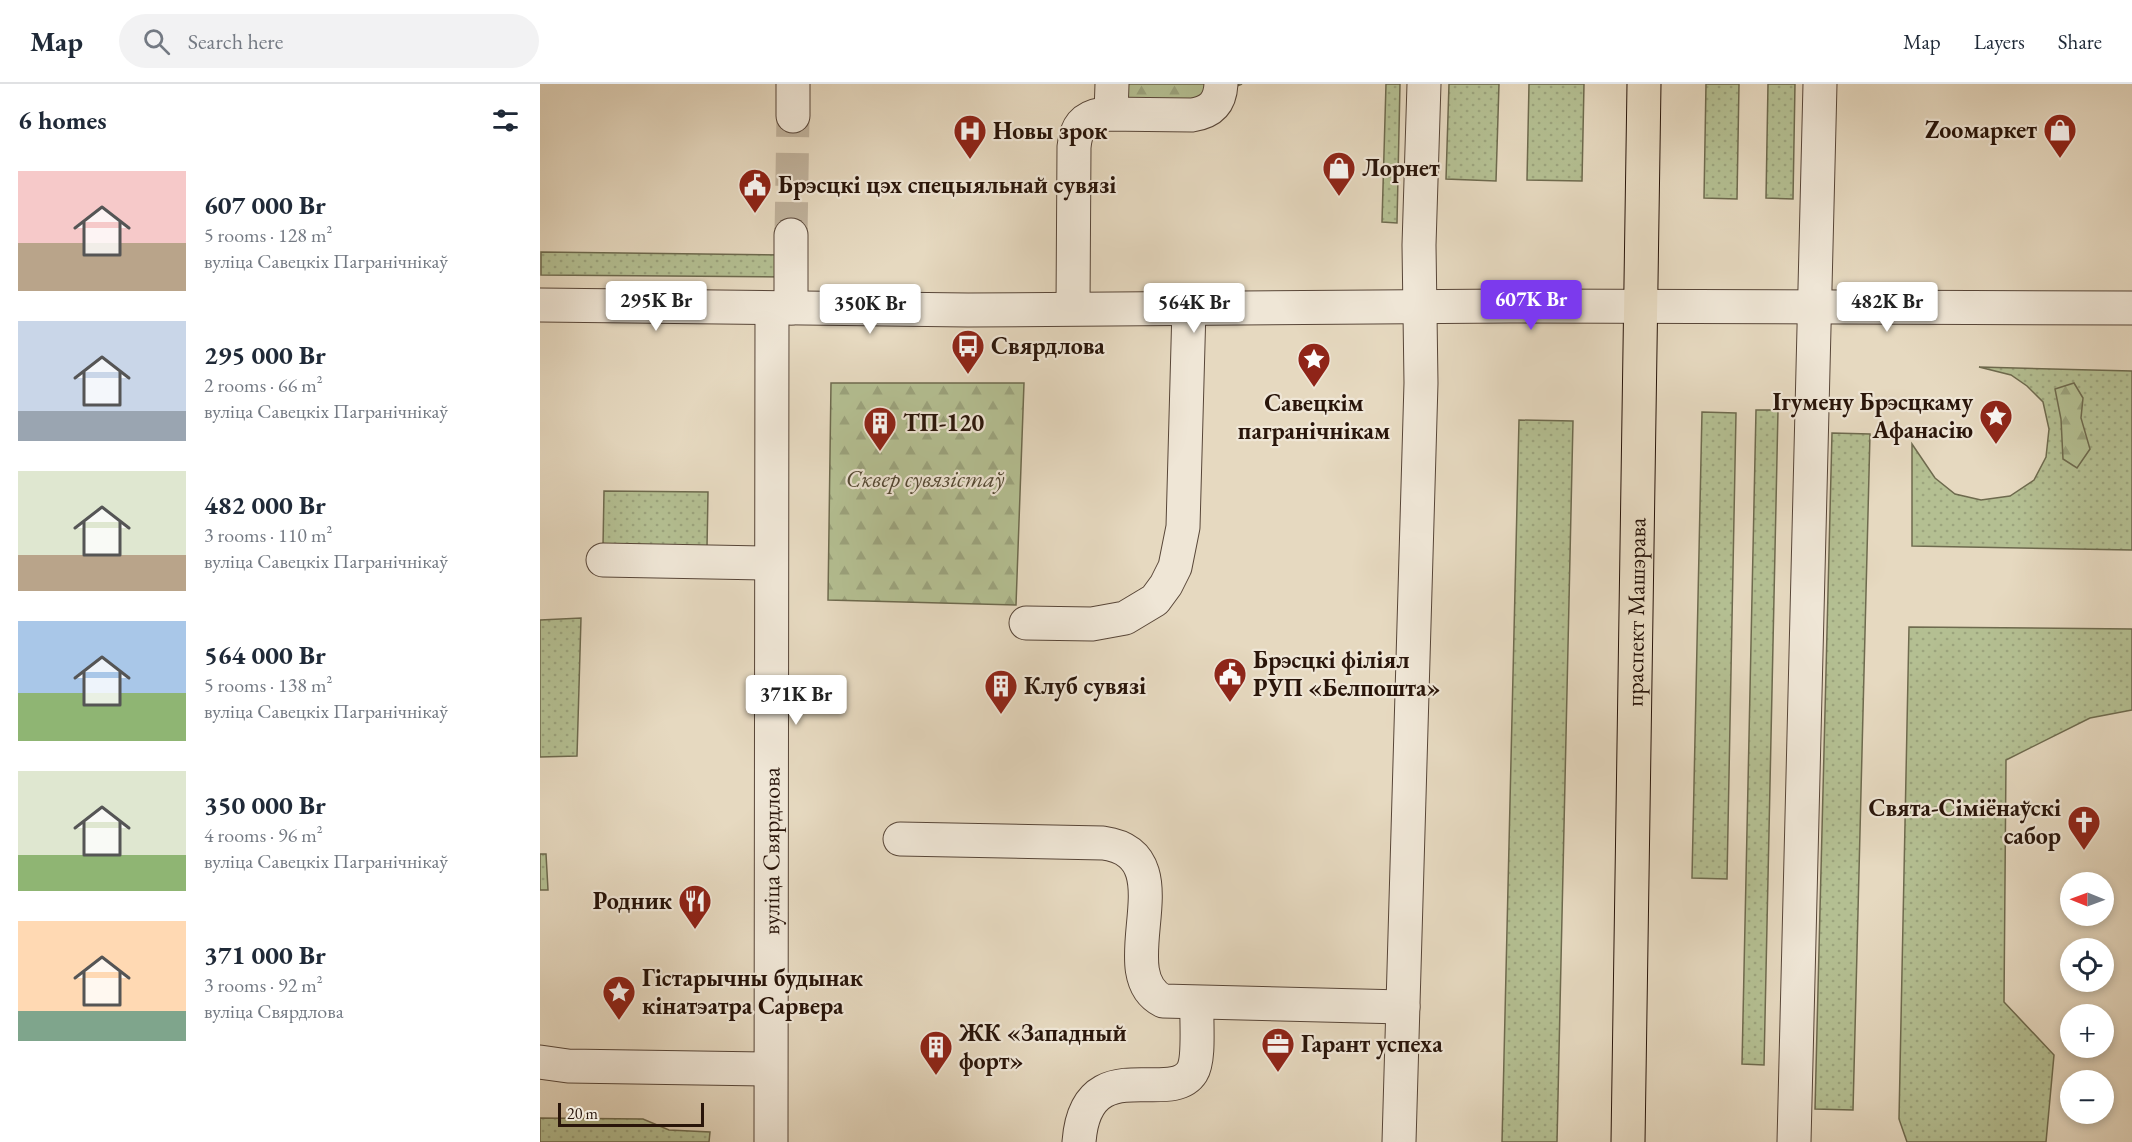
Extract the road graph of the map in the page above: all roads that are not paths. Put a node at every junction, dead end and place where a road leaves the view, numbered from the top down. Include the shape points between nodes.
1 (794, 84) edge
2 (1221, 84) edge
3 (1424, 84) edge
4 (1644, 84) edge
5 (1820, 84) edge
6 (1112, 99) edge
7 (794, 116) tunnel mouth
8 (791, 235) tunnel mouth
9 (540, 304) edge
10 (1420, 306) junction
11 (1641, 307) junction
12 (1815, 307) junction
13 (782, 308) junction
14 (1073, 308) junction
15 (1189, 308) junction
16 (2132, 308) edge
17 (603, 560) dead end
18 (770, 563) junction
19 (1026, 623) dead end
20 (900, 839) dead end
21 (1197, 1004) junction
22 (1403, 1007) junction
23 (540, 1062) edge
24 (770, 1069) junction
25 (771, 1142) edge
26 (1079, 1142) edge
27 (1400, 1142) edge
28 (1628, 1142) edge
29 (1794, 1142) edge

1 - 7 street
2 - 6 street via 1216,103 1199,114
3 - 10 street
4 - 11 main road, праспект Машэрава
5 - 12 street
6 - 14 street via 1077,128 1075,137
8 - 13 street, вуліца Свярдлова
9 - 13 street
10 - 11 street
10 - 15 street
10 - 22 street
11 - 12 street
11 - 28 main road, праспект Машэрава
12 - 16 street
12 - 29 street
13 - 14 street
13 - 18 street, вуліца Свярдлова
14 - 15 street
15 - 19 street via 1183,526 1171,576 1155,600 1125,618 1092,624
17 - 18 street
18 - 24 street, вуліца Свярдлова
20 - 21 street via 1103,843 1128,850 1136,857 1143,879 1145,984 1163,1001
21 - 22 street
21 - 26 street via 1196,1064 1191,1073 1173,1084 1118,1086 1104,1092 1084,1114
22 - 27 street
23 - 24 street via 568,1066
24 - 25 street, вуліца Свярдлова

